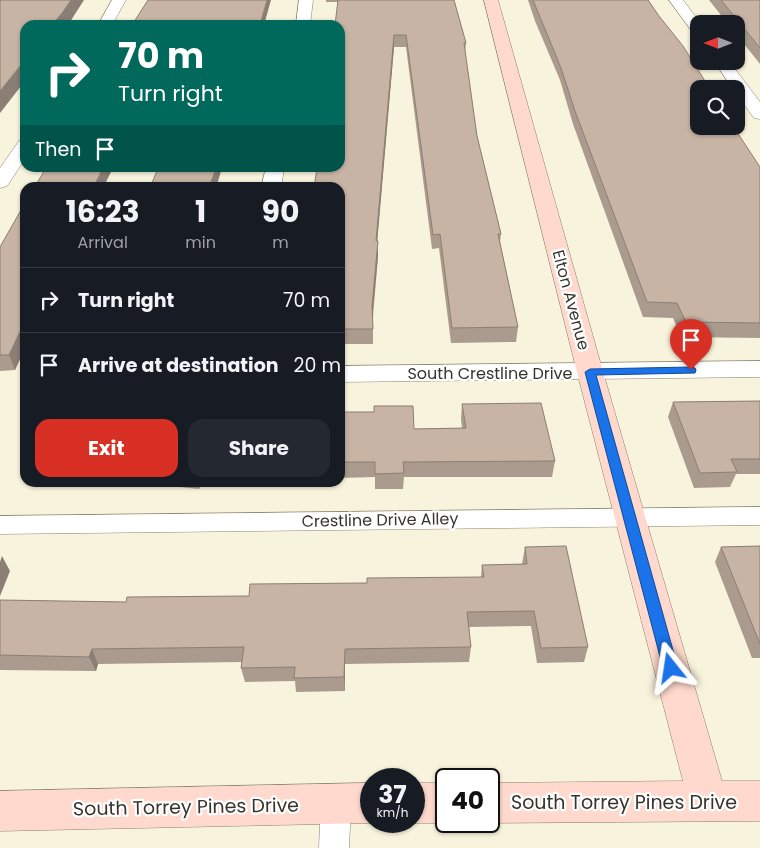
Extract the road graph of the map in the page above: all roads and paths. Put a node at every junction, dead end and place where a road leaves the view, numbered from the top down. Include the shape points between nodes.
1 (119, 0) edge
2 (306, 0) edge
3 (492, 0) edge
4 (676, 0) edge
5 (690, 19) edge
6 (108, 20) edge
7 (304, 20) edge
8 (728, 70) edge
9 (760, 114) edge
10 (20, 152) edge
11 (0, 182) edge
12 (760, 369) edge
13 (590, 372) junction
14 (345, 374) edge
15 (760, 516) edge
16 (630, 517) junction
17 (0, 526) edge
18 (760, 801) edge
19 (708, 802) junction
20 (354, 803) edge
21 (500, 803) edge
22 (0, 811) edge
23 (334, 848) edge

1 - 6 street
2 - 7 street
3 - 13 street, Elton Avenue
4 - 5 street
8 - 9 street
10 - 11 street
12 - 13 street, South Crestline Drive
13 - 14 street, South Crestline Drive
13 - 16 street, Elton Avenue
15 - 16 lane, Crestline Drive Alley
16 - 17 lane, Crestline Drive Alley
16 - 19 street, Elton Avenue
18 - 19 street, South Torrey Pines Drive
19 - 21 street, South Torrey Pines Drive
20 - 22 street, South Torrey Pines Drive
20 - 23 lane

